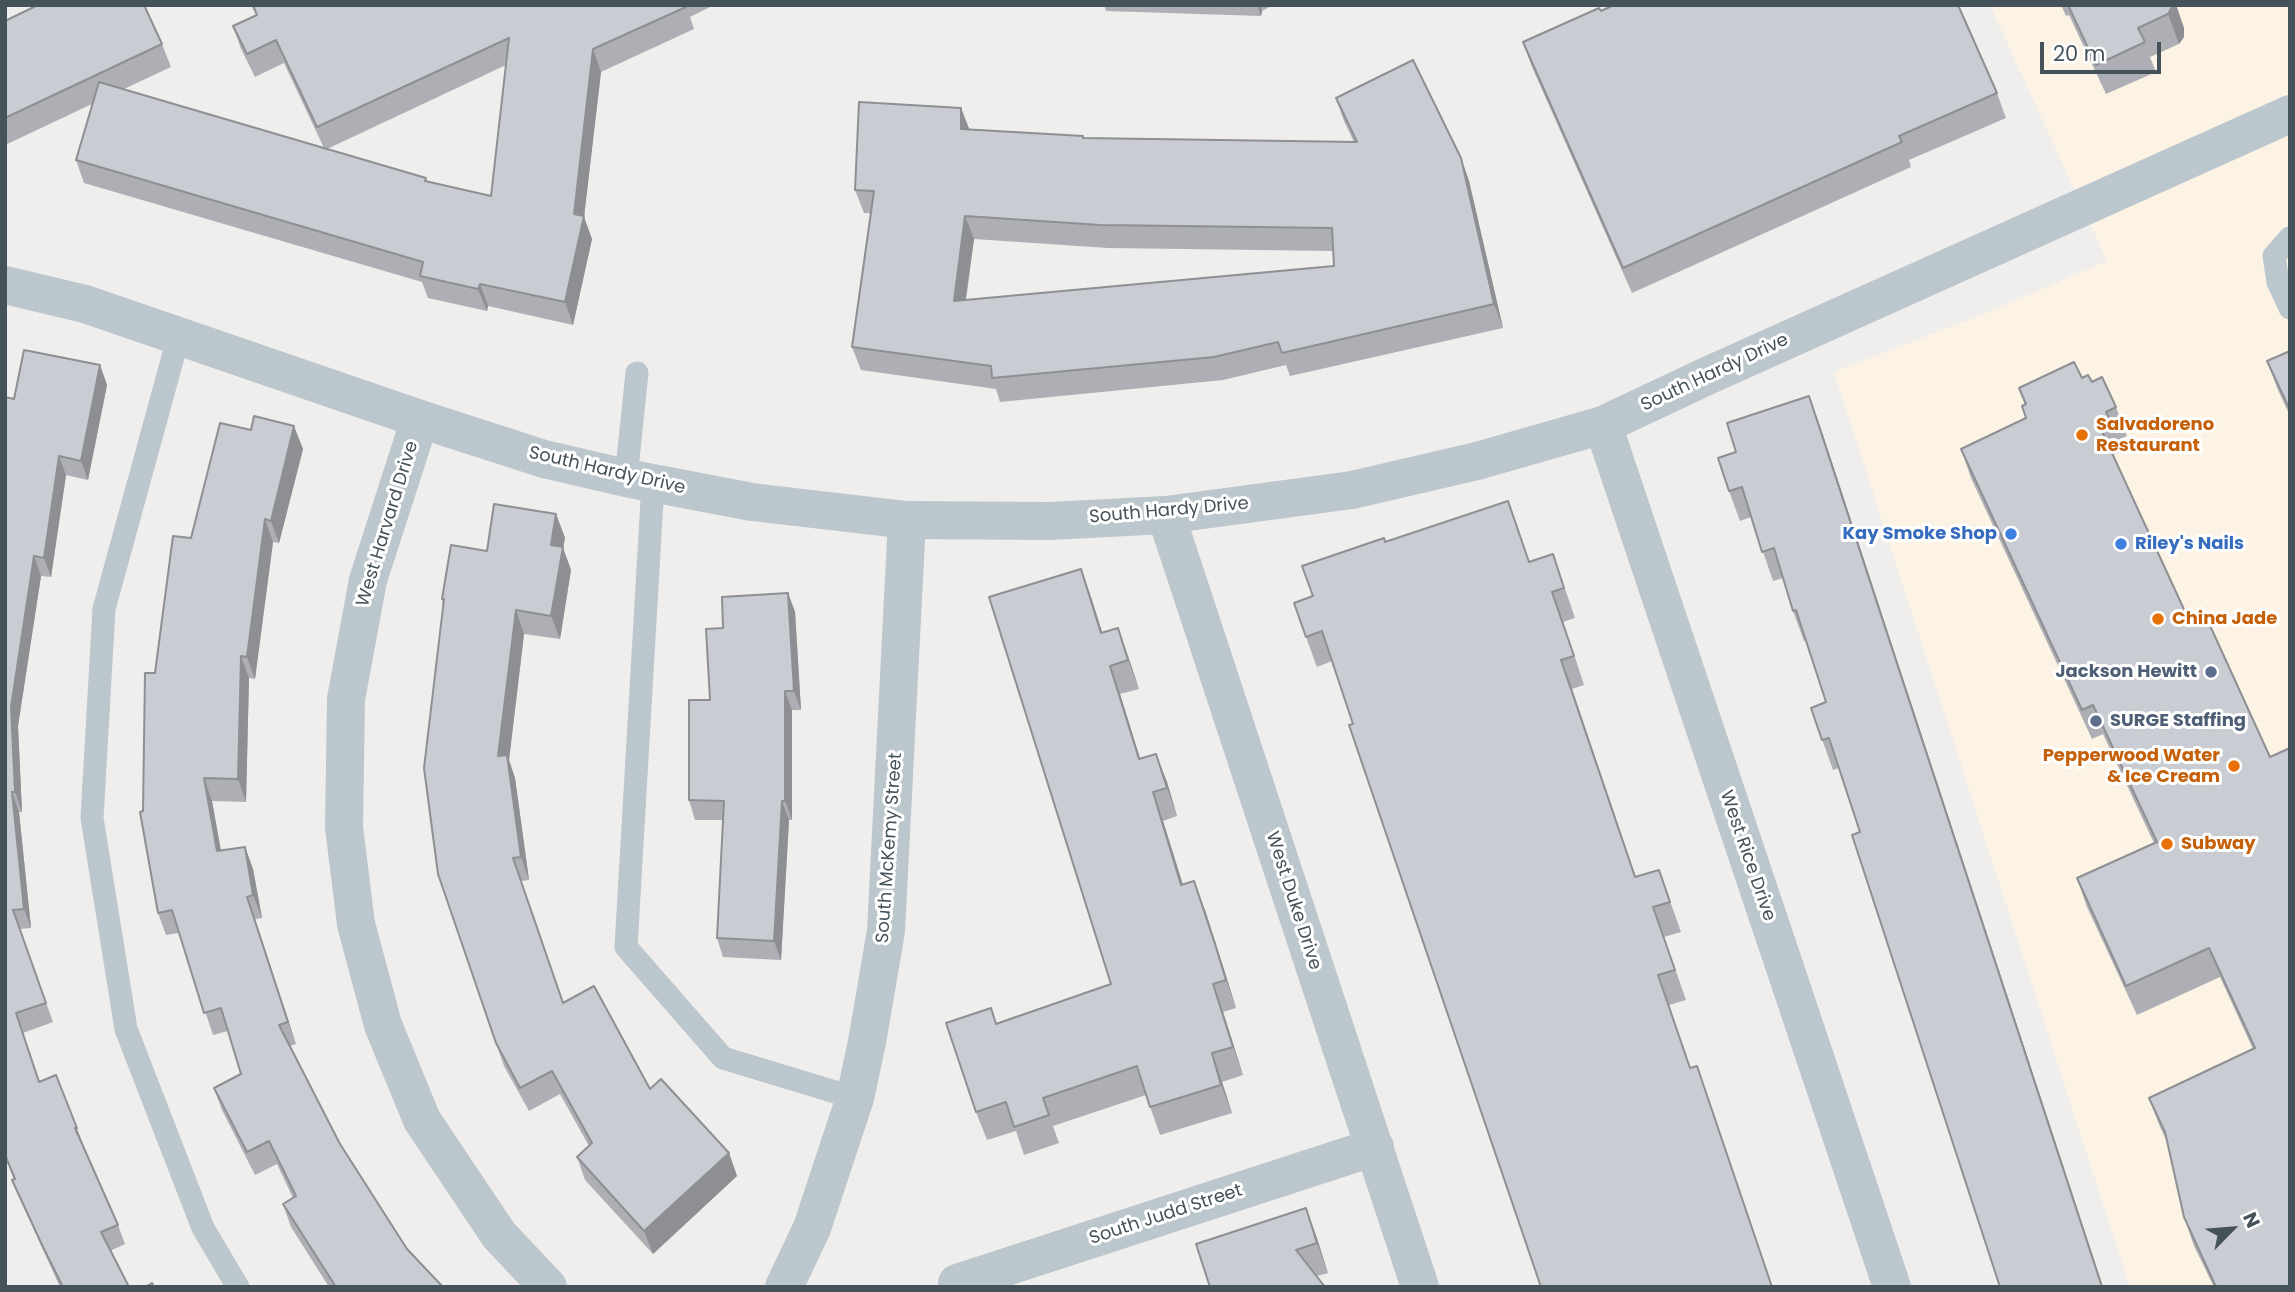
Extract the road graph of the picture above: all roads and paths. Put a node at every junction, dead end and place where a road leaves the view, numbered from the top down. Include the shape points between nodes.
1 (2290, 114) edge
2 (2290, 238) edge
3 (5, 285) edge
4 (2290, 308) edge
5 (179, 335) junction
6 (637, 373) dead end
7 (420, 419) junction
8 (1603, 425) junction
9 (639, 481) junction
10 (1166, 515) junction
11 (907, 520) junction
12 (855, 1098) junction
13 (1375, 1147) junction
14 (957, 1283) dead end
15 (238, 1287) edge
16 (548, 1287) edge
17 (783, 1287) edge
18 (1420, 1287) edge
19 (1892, 1287) edge

1 - 8 street, South Hardy Drive
2 - 4 lane via 2274,256 2278,282
3 - 5 street, South Hardy Drive via 85,304
5 - 7 street, South Hardy Drive
5 - 15 lane via 104,609 92,818 126,1029 203,1227
6 - 9 lane
7 - 9 street, South Hardy Drive via 544,459
7 - 16 street, West Harvard Drive via 368,580 346,699 344,827 356,924 383,1025 422,1121 499,1235
8 - 10 street, South Hardy Drive via 1352,490
8 - 19 street, West Rice Drive
9 - 11 street, South Hardy Drive via 752,502
9 - 12 lane via 626,947 723,1058
10 - 11 street, South Hardy Drive via 1050,522
10 - 13 street, West Duke Drive
11 - 12 street, South McKemy Street via 886,930
12 - 17 street, South McKemy Street via 812,1228
13 - 14 street, South Judd Street
13 - 18 street, West Duke Drive

